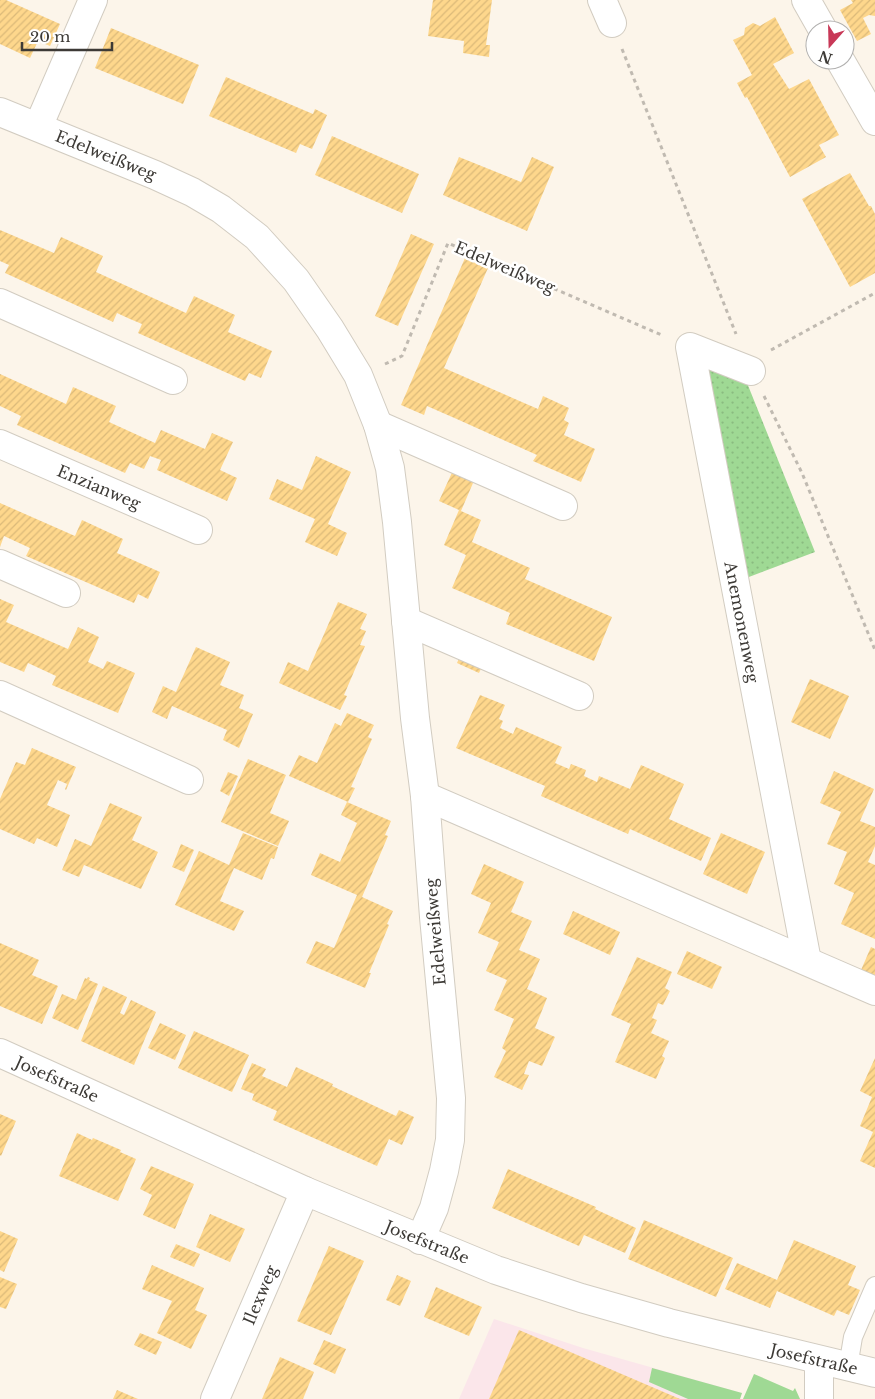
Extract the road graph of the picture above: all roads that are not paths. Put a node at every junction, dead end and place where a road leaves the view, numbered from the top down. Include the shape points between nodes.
1 (93, 0) edge
2 (806, 0) edge
3 (817, 20) edge
4 (846, 70) edge
5 (0, 112) edge
6 (875, 121) edge
7 (38, 127) junction
8 (0, 303) edge
9 (751, 371) road end
10 (173, 380) dead end
11 (378, 425) junction
12 (0, 444) edge
13 (563, 506) dead end
14 (198, 530) dead end
15 (0, 564) edge
16 (66, 593) dead end
17 (406, 621) junction
18 (0, 695) edge
19 (579, 696) dead end
20 (189, 780) dead end
21 (425, 796) junction
22 (807, 961) junction
23 (875, 990) edge
24 (0, 1053) edge
25 (305, 1191) junction
26 (420, 1240) junction
27 (875, 1286) edge
28 (819, 1361) junction
29 (848, 1367) junction
30 (875, 1373) edge
31 (215, 1399) edge
32 (819, 1399) edge

1 - 7 street, Edelweißweg
2 - 3 street
4 - 6 street
5 - 7 street, Edelweißweg
7 - 11 street, Edelweißweg via 192,192 222,208 257,237 296,280 330,330 358,375
8 - 10 street
9 - 22 street, Anemonenweg via 690,347
11 - 13 street
11 - 17 street, Edelweißweg via 390,468
12 - 14 street, Enzianweg
15 - 16 street
17 - 19 street
17 - 21 street, Edelweißweg
18 - 20 street
21 - 22 street
21 - 26 street, Edelweißweg via 451,1098 450,1140 444,1171 434,1208
22 - 23 street
24 - 25 street, Josefstraße
25 - 26 street, Josefstraße
25 - 31 street, Ilexweg
26 - 28 street, Josefstraße via 581,1298
27 - 29 lane via 853,1337
28 - 29 street, Josefstraße
28 - 32 street
29 - 30 street, Josefstraße

